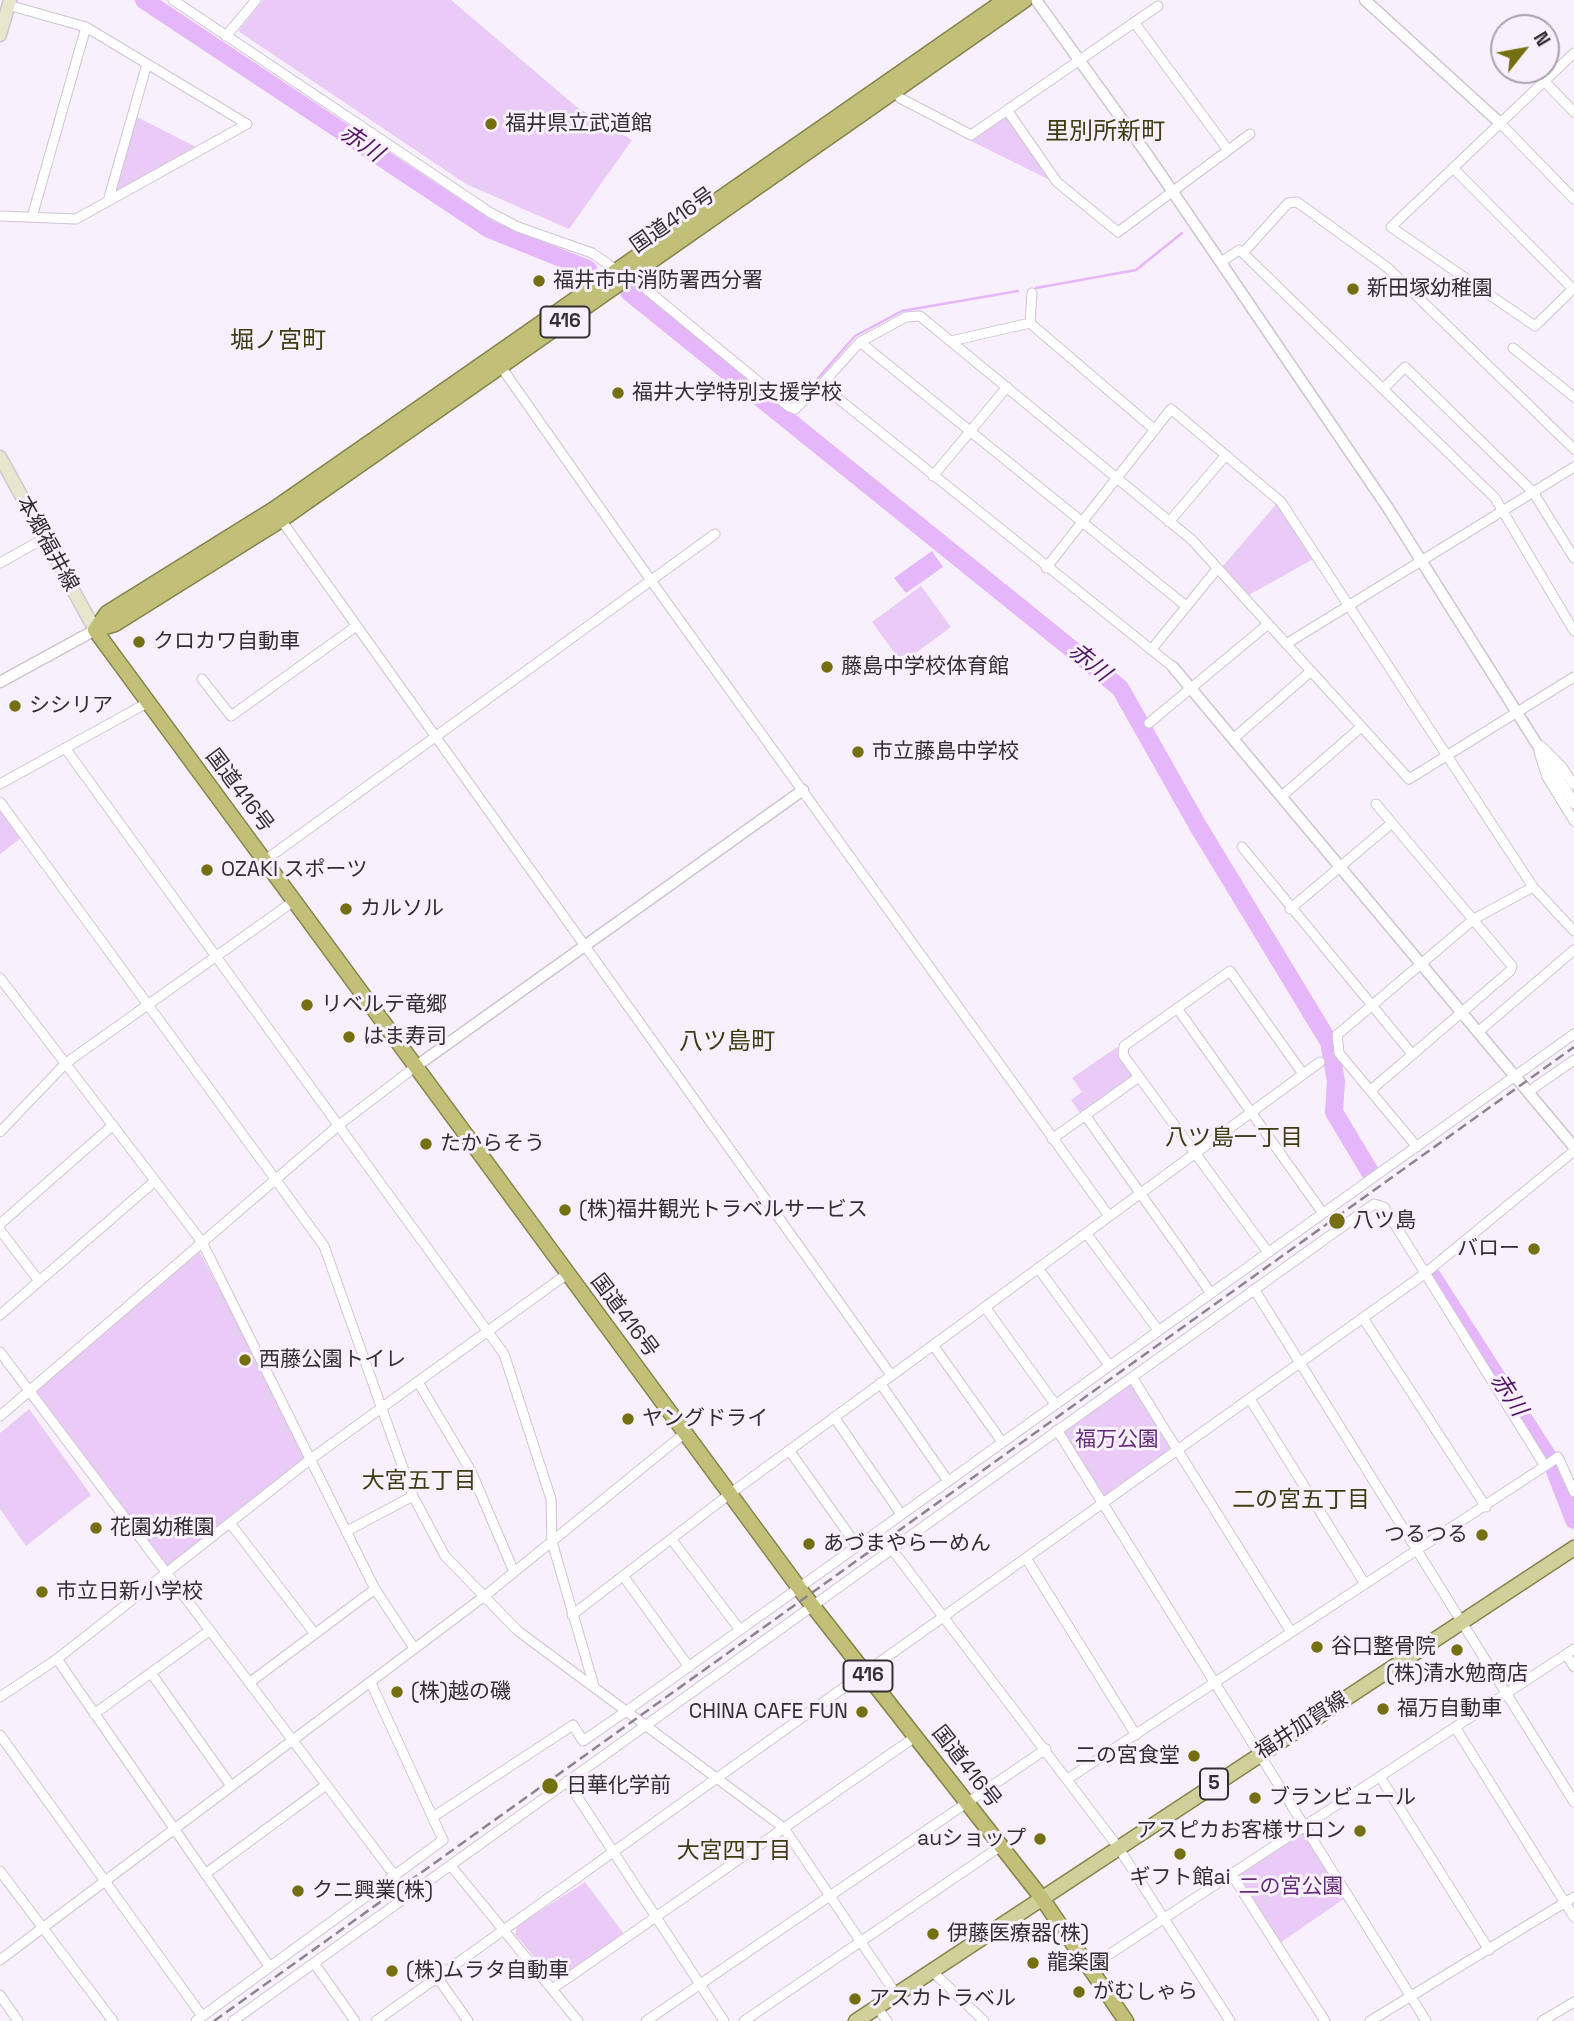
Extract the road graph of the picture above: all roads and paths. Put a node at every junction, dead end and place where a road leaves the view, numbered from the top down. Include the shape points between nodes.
1 (173, 0) edge
2 (256, 0) edge
3 (1005, 0) edge
4 (1026, 0) edge
5 (1036, 0) edge
6 (1365, 0) edge
7 (6, 4) edge
8 (1158, 6) dead end
9 (1134, 22) junction
10 (86, 27) junction
11 (0, 35) edge
12 (226, 36) junction
13 (1574, 53) edge
14 (1079, 61) junction
15 (147, 64) junction
16 (1560, 66) edge
17 (1541, 84) edge
18 (1547, 84) edge
19 (892, 86) junction
20 (1007, 110) junction
21 (1574, 112) edge
22 (1500, 123) junction
23 (1250, 134) dead end
24 (1228, 150) junction
25 (1453, 168) junction
26 (1173, 191) junction
27 (1574, 200) edge
28 (108, 201) junction
29 (0, 216) edge
30 (32, 217) junction
31 (1243, 253) junction
32 (1221, 262) junction
33 (626, 274) junction
34 (1573, 289) edge
35 (1032, 293) dead end
36 (1030, 323) junction
37 (951, 341) junction
38 (860, 342) junction
39 (1513, 348) dead end
40 (497, 361) junction
41 (824, 382) junction
42 (1007, 387) junction
43 (1383, 389) junction
44 (1574, 397) edge
45 (1155, 430) junction
46 (971, 432) junction
47 (1574, 449) edge
48 (1226, 455) junction
49 (0, 457) edge
50 (1574, 467) edge
51 (933, 476) junction
52 (1117, 479) junction
53 (1533, 492) junction
54 (1500, 511) junction
55 (277, 514) junction
56 (1082, 522) junction
57 (1169, 522) junction
58 (715, 534) dead end
59 (45, 538) junction
60 (1574, 558) edge
61 (1421, 559) junction
62 (0, 563) edge
63 (1046, 568) junction
64 (1217, 569) junction
65 (652, 582) junction
66 (1186, 606) junction
67 (1349, 606) junction
68 (1267, 625) junction
69 (355, 627) junction
70 (95, 630) junction
71 (1574, 631) edge
72 (1286, 644) junction
73 (1152, 650) junction
74 (1173, 667) joint
75 (1310, 672) junction
76 (1574, 677) edge
77 (202, 679) dead end
78 (0, 682) edge
79 (1192, 687) junction
80 (147, 703) junction
81 (1517, 711) junction
82 (1149, 723) dead end
83 (1360, 727) junction
84 (436, 738) junction
85 (1233, 739) junction
86 (1535, 740) junction
87 (65, 748) junction
88 (1446, 757) junction
89 (0, 784) edge
90 (1574, 785) edge
91 (803, 790) junction
92 (1282, 796) junction
93 (0, 802) edge
94 (1574, 803) edge
95 (1376, 804) dead end
96 (1574, 821) edge
97 (1392, 823) junction
98 (1242, 847) dead end
99 (264, 861) junction
100 (1340, 867) junction
101 (1533, 887) junction
102 (294, 901) junction
103 (1290, 909) junction
104 (1474, 919) junction
105 (1574, 931) edge
106 (585, 946) junction
107 (1574, 950) edge
108 (216, 958) junction
109 (1422, 963) junction
110 (0, 978) edge
111 (1372, 1004) junction
112 (147, 1006) junction
113 (1178, 1008) junction
114 (1461, 1012) junction
115 (1478, 1032) junction
116 (1574, 1034) edge
117 (1412, 1054) junction
118 (1574, 1060) edge
119 (1320, 1062) dead end
120 (66, 1063) junction
121 (415, 1067) junction
122 (1303, 1074) junction
123 (1516, 1076) junction
124 (1139, 1077) junction
125 (1371, 1090) junction
126 (1528, 1092) junction
127 (1252, 1111) junction
128 (1085, 1115) junction
129 (113, 1125) junction
130 (339, 1125) junction
131 (0, 1132) edge
132 (1052, 1139) junction
133 (1573, 1143) edge
134 (1417, 1147) junction
135 (1194, 1154) junction
136 (275, 1180) junction
137 (155, 1181) junction
138 (1139, 1194) junction
139 (1322, 1212) junction
140 (1109, 1216) junction
141 (0, 1224) edge
142 (0, 1230) edge
143 (1086, 1233) junction
144 (202, 1242) junction
145 (1267, 1251) junction
146 (1038, 1268) junction
147 (567, 1274) junction
148 (1423, 1275) junction
149 (39, 1281) junction
150 (1254, 1289) junction
151 (1210, 1292) junction
152 (985, 1307) junction
153 (0, 1315) edge
154 (1363, 1318) junction
155 (1158, 1330) junction
156 (488, 1331) junction
157 (933, 1345) junction
158 (0, 1352) edge
159 (1300, 1363) junction
160 (1109, 1365) junction
161 (891, 1376) junction
162 (1132, 1377) junction
163 (418, 1382) junction
164 (880, 1383) junction
165 (29, 1391) junction
166 (1250, 1399) junction
167 (1055, 1404) junction
168 (381, 1408) junction
169 (0, 1416) edge
170 (834, 1418) junction
171 (1057, 1430) junction
172 (685, 1433) junction
173 (1002, 1442) junction
174 (789, 1450) junction
175 (1178, 1450) junction
176 (312, 1458) junction
177 (1545, 1466) junction
178 (948, 1480) junction
179 (1574, 1492) edge
180 (731, 1493) junction
181 (413, 1496) junction
182 (1103, 1503) junction
183 (1486, 1507) junction
184 (901, 1514) junction
185 (230, 1523) junction
186 (347, 1531) junction
187 (672, 1540) junction
188 (552, 1542) junction
189 (857, 1546) junction
190 (891, 1548) junction
191 (1574, 1548) edge
192 (1416, 1551) junction
193 (1026, 1558) junction
194 (514, 1572) junction
195 (166, 1573) junction
196 (624, 1577) junction
197 (1365, 1584) junction
198 (799, 1588) junction
199 (375, 1589) junction
200 (485, 1595) junction
201 (813, 1606) junction
202 (572, 1615) junction
203 (943, 1616) junction
204 (1461, 1622) junction
205 (740, 1630) junction
206 (209, 1631) junction
207 (1291, 1632) junction
208 (315, 1634) junction
209 (414, 1648) junction
210 (1570, 1652) edge
211 (57, 1659) junction
212 (688, 1667) junction
213 (1574, 1667) edge
214 (865, 1672) junction
215 (151, 1673) junction
216 (249, 1683) junction
217 (371, 1683) junction
218 (1214, 1683) junction
219 (594, 1687) junction
220 (1507, 1694) junction
221 (0, 1697) edge
222 (628, 1710) junction
223 (94, 1714) junction
224 (647, 1724) junction
225 (1455, 1727) junction
226 (0, 1735) edge
227 (1136, 1735) junction
228 (915, 1737) junction
229 (292, 1740) junction
230 (1046, 1749) junction
231 (1259, 1755) junction
232 (717, 1777) junction
233 (1380, 1777) junction
234 (1069, 1778) junction
235 (567, 1781) junction
236 (326, 1785) junction
237 (231, 1786) junction
238 (1574, 1802) edge
239 (966, 1803) junction
240 (433, 1817) junction
241 (175, 1827) junction
242 (1304, 1827) junction
243 (784, 1828) junction
244 (1001, 1846) junction
245 (1118, 1847) junction
246 (614, 1850) junction
247 (451, 1866) junction
248 (0, 1871) edge
249 (205, 1874) junction
250 (1232, 1875) junction
251 (394, 1876) junction
252 (103, 1880) junction
253 (830, 1895) junction
254 (1574, 1897) edge
255 (1041, 1898) junction
256 (1565, 1902) junction
257 (656, 1916) junction
258 (1574, 1917) edge
259 (1165, 1919) junction
260 (42, 1928) junction
261 (503, 1929) junction
262 (861, 1941) junction
263 (1489, 1950) junction
264 (0, 1960) edge
265 (314, 1963) junction
266 (269, 1966) junction
267 (1090, 1967) junction
268 (930, 1970) junction
269 (437, 1977) junction
270 (700, 1983) junction
271 (552, 1989) junction
272 (896, 1994) junction
273 (0, 1995) edge
274 (1412, 1998) junction
275 (1574, 2002) edge
276 (877, 2007) junction
277 (1119, 2018) edge
278 (199, 2019) edge
279 (18, 2021) edge
280 (113, 2021) edge
281 (233, 2021) edge
282 (355, 2021) edge
283 (376, 2021) edge
284 (468, 2021) edge
285 (578, 2021) edge
286 (646, 2021) edge
287 (724, 2021) edge
288 (744, 2021) edge
289 (856, 2021) edge
290 (887, 2021) edge
291 (984, 2021) edge
292 (1230, 2021) edge
293 (1325, 2021) edge
294 (1370, 2021) edge
295 (1426, 2021) edge
296 (1542, 2021) edge

1 - 12 street
2 - 12 street
3 - 19 highway, 国道416号 / 416
4 - 19 highway, 国道416号 / 416
5 - 14 street
6 - 22 street
7 - 10 street
7 - 11 main road
8 - 9 street
9 - 14 street
9 - 24 street
10 - 15 street
10 - 30 street
12 - 33 street via 491,213 592,253
13 - 16 street
14 - 20 street
14 - 26 street
15 - 28 street
15 - 28 street via 247,124
17 - 22 street
18 - 21 street
19 - 20 street via 900,98 971,135
19 - 33 highway, 国道416号 / 416
20 - 26 street via 1057,182 1118,232
22 - 25 street
22 - 27 street
23 - 24 street
24 - 26 street
25 - 34 street
25 - 34 street via 1391,228 1535,326
26 - 32 street
28 - 30 street via 76,219
29 - 30 street
31 - 32 street via 1239,250
31 - 43 street
31 - 47 street via 1288,203 1297,202 1388,268
32 - 61 street
33 - 40 highway, 国道416号 / 416
33 - 41 street via 795,409
35 - 36 street
36 - 37 street
36 - 45 street
37 - 38 street via 920,316 906,317
37 - 42 street
38 - 41 street
38 - 46 street
39 - 44 street
40 - 55 highway, 国道416号 / 416
40 - 65 street
41 - 51 street via 825,388
42 - 46 street
42 - 52 street
43 - 53 street via 1405,366
43 - 54 street via 1495,498
45 - 48 street via 1171,409
45 - 52 street
46 - 51 street
46 - 56 street
48 - 57 street
48 - 67 street via 1281,502
49 - 59 main road, 本郷福井線
50 - 53 street
51 - 63 street
52 - 56 street
52 - 57 street
53 - 54 street
53 - 60 street
54 - 61 street
54 - 71 street
55 - 69 street
55 - 70 highway, 国道416号 / 416 via 107,613
56 - 63 street
56 - 66 street
57 - 64 street
58 - 65 street
59 - 62 street
59 - 70 main road, 本郷福井線
61 - 67 street
61 - 81 street
63 - 73 street
64 - 66 street
64 - 68 street
65 - 84 street
65 - 91 street
66 - 73 street
67 - 72 street
67 - 88 street
68 - 72 street
68 - 79 street
69 - 77 street via 231,716
69 - 84 street
70 - 78 street
70 - 80 highway, 国道416号 / 416
72 - 75 street
73 - 74 street
74 - 79 street
75 - 83 street
75 - 85 street
76 - 81 street
79 - 82 street
79 - 85 street
80 - 87 street
80 - 99 highway, 国道416号 / 416
81 - 86 street
81 - 88 street
83 - 88 street via 1409,779
83 - 92 street
84 - 99 street
84 - 106 street
85 - 92 street
86 - 90 street
86 - 94 street
86 - 96 street via 1547,777
87 - 89 street
87 - 108 street
88 - 101 street
91 - 106 street
91 - 132 street
92 - 100 street
93 - 112 street
95 - 97 street
97 - 100 street
97 - 104 street
98 - 103 street
99 - 102 highway, 国道416号 / 416
100 - 103 street
100 - 109 street
101 - 104 street
101 - 105 street
102 - 108 street
102 - 121 highway, 国道416号 / 416
103 - 111 street
104 - 109 street
104 - 114 street via 1512,966
106 - 121 street
106 - 161 street
107 - 115 street
108 - 112 street
108 - 130 street
109 - 111 street
109 - 114 street
110 - 120 street
111 - 117 street
111 - 125 street via 1337,1035 1339,1053
112 - 120 street
112 - 136 street
113 - 122 street via 1230,971
113 - 124 street via 1124,1046 1123,1055
113 - 127 street
114 - 115 street
114 - 117 street
115 - 123 street
116 - 123 street
117 - 125 street
118 - 126 street
119 - 122 street
120 - 129 street
120 - 131 street
121 - 130 street
121 - 147 highway, 国道416号 / 416
122 - 127 street
123 - 126 street
123 - 134 street
124 - 128 street
124 - 135 street
125 - 134 street
126 - 133 street
127 - 135 street
127 - 139 street
128 - 132 street
128 - 138 street
129 - 137 street
129 - 141 street
130 - 136 street
130 - 156 street
132 - 140 street
133 - 148 street
134 - 139 street
135 - 138 street
135 - 145 street
136 - 144 street
136 - 168 street via 324,1246
137 - 144 street
137 - 149 street
138 - 140 street
138 - 151 street
139 - 145 street
140 - 143 street
142 - 149 street
143 - 146 street
143 - 155 street
144 - 165 street
144 - 176 street
145 - 151 street
146 - 152 street
146 - 160 street
147 - 156 street
147 - 172 highway, 国道416号 / 416
148 - 150 street via 1384,1207 1374,1204
148 - 154 street
148 - 177 street
149 - 153 street
150 - 159 street
150 - 162 street
151 - 155 street
152 - 157 street
152 - 167 street
154 - 159 street
154 - 183 street
155 - 160 street
156 - 163 street
156 - 188 street via 504,1354 551,1499
157 - 161 street
157 - 173 street
158 - 165 street
159 - 166 street
159 - 192 street
160 - 167 street
161 - 164 street
162 - 171 street
162 - 175 street
163 - 168 street
163 - 194 street via 471,1471
164 - 170 street
164 - 178 street
165 - 169 street
165 - 195 street
166 - 175 street
166 - 197 street
167 - 173 street
168 - 176 street
168 - 181 street
170 - 174 street
170 - 184 street
171 - 182 street
171 - 190 street
172 - 180 highway, 国道416号 / 416
172 - 188 street
173 - 178 street
174 - 180 street
174 - 189 street
175 - 182 street
175 - 207 street
176 - 185 street
176 - 186 street
177 - 179 street via 1558,1457
177 - 183 street
178 - 184 street
180 - 187 street
180 - 198 highway, 国道416号 / 416
181 - 186 street
181 - 200 street via 445,1556
182 - 193 street
182 - 218 street
183 - 192 street
184 - 189 street
185 - 195 street
185 - 208 street
186 - 199 street
187 - 196 street
187 - 205 street
188 - 194 street
188 - 202 street
189 - 198 street
190 - 201 street
190 - 203 street
191 - 204 main road, 福井加賀線 / 5
192 - 197 street
192 - 204 street
193 - 203 street
193 - 227 street
194 - 200 street
195 - 206 street
195 - 211 street
196 - 202 street
196 - 212 street
197 - 207 street
198 - 201 highway, 国道416号 / 416
198 - 205 street
199 - 208 street
199 - 209 street
200 - 209 street
200 - 219 street via 518,1631
201 - 214 highway, 国道416号 / 416
201 - 224 street
202 - 219 street
203 - 214 street
203 - 230 street
204 - 220 street
204 - 231 main road, 福井加賀線 / 5
205 - 212 street
206 - 215 street
206 - 216 street
207 - 218 street
208 - 216 street
209 - 217 street
210 - 213 street
210 - 220 street
211 - 221 street
211 - 223 street
212 - 222 street
214 - 228 highway, 国道416号 / 416
214 - 232 street
215 - 223 street
215 - 237 street
216 - 229 street
217 - 229 street
217 - 240 street
218 - 227 street
218 - 231 street
219 - 222 street
220 - 225 street
220 - 238 street
222 - 224 street
222 - 240 street via 583,1741 573,1725
223 - 241 street
224 - 232 street
224 - 235 street
225 - 233 street
225 - 256 street
226 - 252 street
227 - 234 street
228 - 239 highway, 国道416号 / 416
228 - 243 street
229 - 236 street
229 - 237 street
230 - 234 street
230 - 239 street
231 - 242 street
231 - 245 main road, 福井加賀線 / 5
232 - 243 street
232 - 246 street
233 - 242 street
233 - 263 street
234 - 245 street
235 - 246 street
235 - 247 street
236 - 249 street
236 - 251 street
237 - 241 street
239 - 244 highway, 国道416号 / 416
239 - 253 street
240 - 251 street via 443,1840
241 - 249 street
241 - 252 street
242 - 250 street
242 - 274 street
243 - 253 street
243 - 257 street
244 - 255 highway, 国道416号 / 416
244 - 262 street
245 - 255 main road, 福井加賀線 / 5
245 - 259 street
246 - 257 street
246 - 261 street
247 - 261 street
247 - 265 street
248 - 260 street
249 - 266 street
250 - 259 street
250 - 293 street
251 - 266 street
252 - 260 street
252 - 278 street
253 - 262 street
253 - 270 street
254 - 256 street
255 - 267 highway, 国道416号 / 416
255 - 268 main road, 福井加賀線 / 5
256 - 258 street
256 - 263 street
257 - 270 street
257 - 271 street
259 - 267 street
259 - 292 street
260 - 264 street
260 - 280 street
261 - 269 street
261 - 271 street
262 - 272 street
262 - 288 street
263 - 274 street
265 - 281 street
265 - 282 street
266 - 278 street
267 - 277 highway, 国道416号 / 416
268 - 272 main road, 福井加賀線 / 5
268 - 291 street
269 - 283 street
269 - 284 street
270 - 286 street
270 - 287 street
271 - 285 street
272 - 276 main road, 福井加賀線 / 5
273 - 279 street
274 - 294 street
274 - 295 street
275 - 296 street
276 - 289 main road, 福井加賀線 / 5
276 - 290 street

